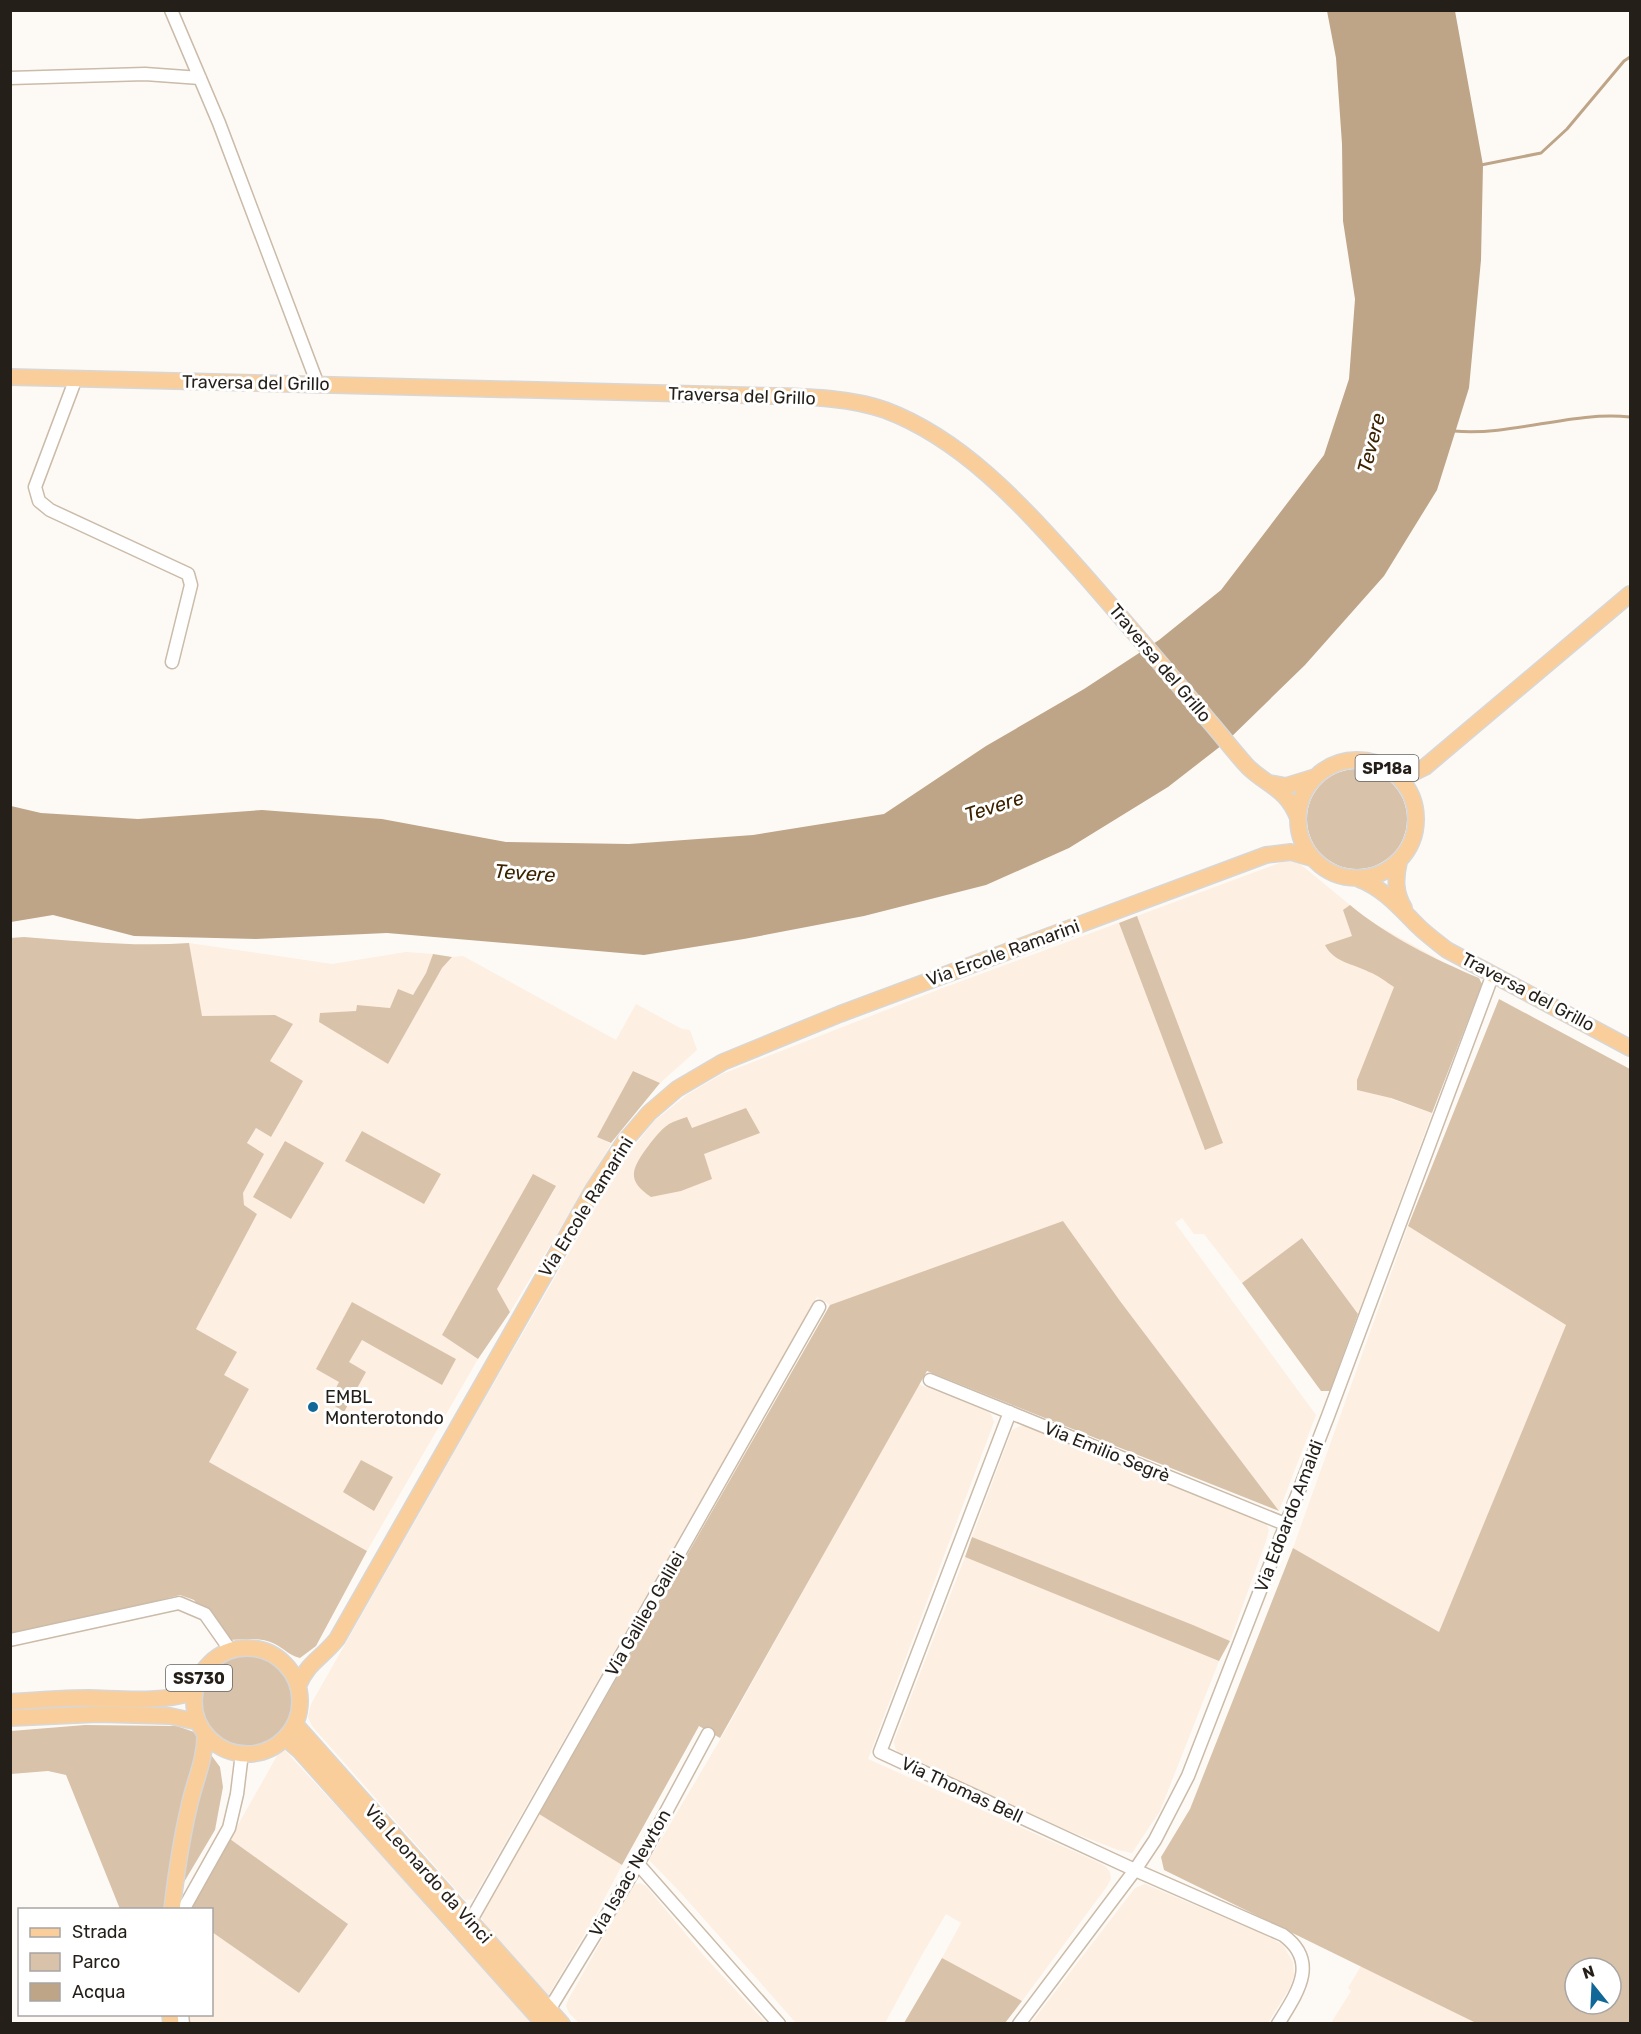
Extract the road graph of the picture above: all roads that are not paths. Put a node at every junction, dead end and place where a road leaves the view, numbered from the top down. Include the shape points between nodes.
1 (171, 10) edge
2 (10, 78) edge
3 (200, 78) junction
4 (10, 377) edge
5 (76, 378) junction
6 (318, 385) junction
7 (1630, 594) edge
8 (171, 662) dead end
9 (1398, 776) junction
10 (1315, 777) junction
11 (1270, 783) junction
12 (1298, 820) junction
13 (1266, 855) junction
14 (1311, 858) junction
15 (1399, 862) junction
16 (1359, 879) junction
17 (1409, 916) junction
18 (1493, 974) junction
19 (1613, 1038) junction
20 (1630, 1041) edge
21 (1630, 1048) edge
22 (819, 1307) dead end
23 (930, 1380) dead end
24 (1010, 1412) junction
25 (1285, 1524) junction
26 (10, 1640) edge
27 (231, 1651) junction
28 (312, 1662) junction
29 (284, 1663) junction
30 (298, 1686) junction
31 (195, 1692) junction
32 (10, 1702) edge
33 (10, 1718) edge
34 (295, 1724) junction
35 (201, 1728) junction
36 (708, 1734) dead end
37 (285, 1738) junction
38 (226, 1750) junction
39 (242, 1754) junction
40 (197, 1778) junction
41 (638, 1864) junction
42 (1136, 1870) junction
43 (172, 1908) edge
44 (184, 1908) edge
45 (471, 1920) junction
46 (547, 2017) edge
47 (562, 2024) edge
48 (779, 2024) edge
49 (1019, 2024) edge
50 (1278, 2024) edge

1 - 3 street
2 - 3 street via 145,74
3 - 6 street
4 - 5 main road, Traversa del Grillo
5 - 6 main road, Traversa del Grillo
5 - 8 street via 35,487 39,501 50,510 188,574 191,585
6 - 11 main road, Traversa del Grillo via 783,396 842,401 878,408 905,419 936,436 1025,508 1239,757
7 - 9 main road via 1425,767
9 - 10 main road, SP18a via 1383,765 1365,760 1329,766
9 - 15 main road, SP18a via 1412,797 1417,821 1414,838
10 - 11 main road via 1286,786
10 - 12 main road via 1304,792
11 - 12 main road, Traversa del Grillo via 1288,798
12 - 13 main road, Via Ercole Ramarini via 1284,842
12 - 14 main road, Traversa del Grillo via 1301,841
13 - 14 main road, Via Ercole Ramarini via 1291,852
13 - 28 main road, Via Ercole Ramarini via 840,1014 723,1062 664,1099 625,1141 593,1190 337,1639
14 - 16 main road, Traversa del Grillo via 1326,871
15 - 16 main road, Traversa del Grillo via 1384,873
15 - 17 main road via 1396,889
16 - 17 main road, Traversa del Grillo via 1374,886
17 - 18 main road, Traversa del Grillo via 1447,950
18 - 19 main road, Traversa del Grillo
18 - 25 street, Via Edoardo Amaldi
19 - 20 main road, Traversa del Grillo
19 - 21 main road, Traversa del Grillo
22 - 45 street, Via Galileo Galilei
23 - 24 street, Via Emilio Segrè
24 - 25 street, Via Emilio Segrè
24 - 42 street, Via Thomas Bell via 880,1752
25 - 42 street, Via Edoardo Amaldi via 1188,1776
26 - 27 street via 179,1603 205,1614
27 - 29 main road, SS730 via 259,1650
27 - 31 main road, SS730 via 207,1666
28 - 29 main road
28 - 30 main road, Via Ercole Ramarini
29 - 30 main road
30 - 34 main road, SS730 via 299,1712
31 - 32 main road, SS730 via 159,1700 84,1698
31 - 35 main road, SS730 via 194,1707
33 - 35 main road, SS730 via 106,1714 179,1717
34 - 37 main road, SS730
34 - 45 main road, Via Leonardo da Vinci
35 - 38 main road, SS730
35 - 40 main road via 204,1756
36 - 41 street, Via Isaac Newton
37 - 39 main road, SS730 via 272,1748
37 - 46 main road, Via Leonardo da Vinci
38 - 39 main road, SS730
38 - 40 main road via 210,1759
39 - 44 street via 229,1828
40 - 43 main road via 178,1860
41 - 46 street, Via Isaac Newton
41 - 48 street
42 - 49 street, Via Edoardo Amaldi
42 - 50 street, Via Thomas Bell via 1269,1927 1293,1943 1303,1960 1302,1976
45 - 46 main road, Via Leonardo da Vinci
46 - 47 main road, Via Leonardo da Vinci

